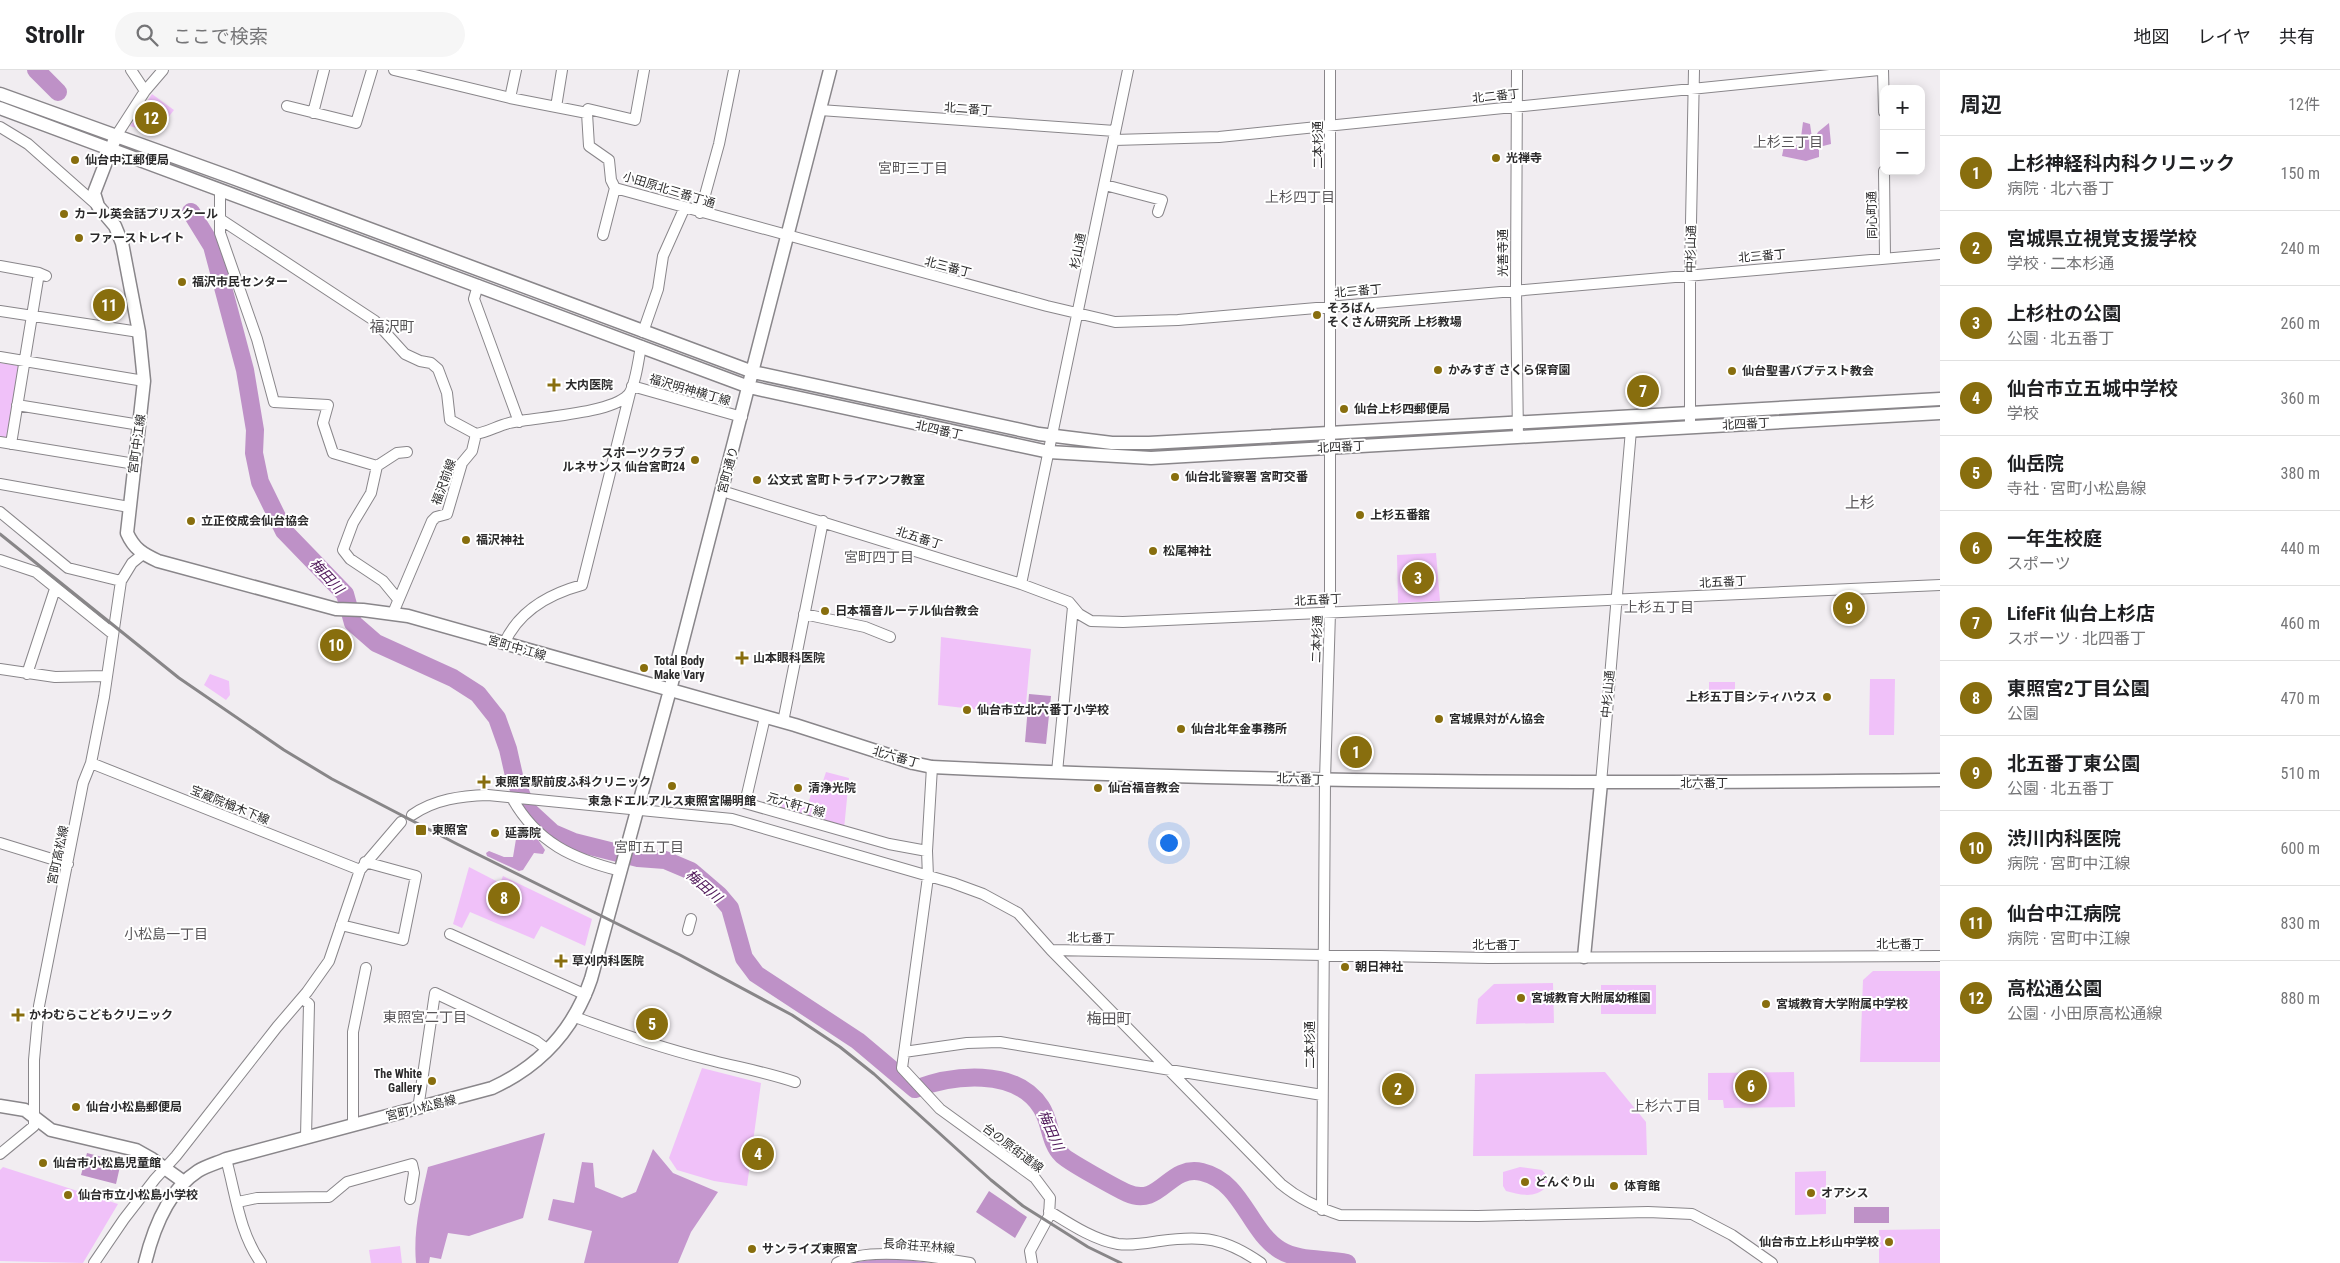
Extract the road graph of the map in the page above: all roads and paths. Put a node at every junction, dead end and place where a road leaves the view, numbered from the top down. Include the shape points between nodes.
1 (131, 70) edge
2 (163, 70) edge
3 (324, 70) edge
4 (372, 70) edge
5 (394, 70) edge
6 (516, 70) edge
7 (562, 70) edge
8 (644, 70) edge
9 (734, 70) edge
10 (830, 70) edge
11 (1128, 70) edge
12 (1330, 70) edge
13 (1517, 70) edge
14 (1694, 70) edge
15 (1881, 70) edge
16 (1882, 85) edge
17 (1694, 88) junction
18 (145, 91) junction
19 (0, 94) edge
20 (510, 98) junction
21 (287, 106) dead end
22 (1517, 107) junction
23 (0, 108) edge
24 (556, 108) junction
25 (820, 110) junction
26 (313, 113) junction
27 (587, 113) junction
28 (1331, 125) junction
29 (0, 127) edge
30 (1114, 135) junction
31 (116, 136) junction
32 (111, 150) junction
33 (1884, 175) edge
34 (1104, 185) junction
35 (616, 188) junction
36 (220, 191) junction
37 (98, 206) junction
38 (684, 209) junction
39 (1158, 212) dead end
40 (700, 213) junction
41 (220, 219) junction
42 (603, 235) dead end
43 (788, 237) junction
44 (1940, 254) edge
45 (1885, 258) junction
46 (0, 266) edge
47 (1690, 274) junction
48 (478, 285) junction
49 (1516, 290) junction
50 (1328, 306) junction
51 (0, 311) edge
52 (1078, 314) junction
53 (32, 316) junction
54 (139, 332) junction
55 (643, 332) junction
56 (640, 346) junction
57 (0, 357) edge
58 (24, 361) junction
59 (753, 372) junction
60 (144, 381) junction
61 (749, 387) junction
62 (631, 390) junction
63 (1940, 399) edge
64 (17, 405) junction
65 (1940, 412) edge
66 (1690, 414) junction
67 (742, 417) junction
68 (519, 422) junction
69 (1517, 423) junction
70 (140, 424) junction
71 (1690, 427) junction
72 (1631, 430) junction
73 (1329, 433) junction
74 (476, 434) junction
75 (1052, 436) junction
76 (1518, 436) junction
77 (0, 442) edge
78 (11, 444) junction
79 (1329, 448) junction
80 (407, 452) dead end
81 (1049, 452) junction
82 (135, 464) junction
83 (377, 466) junction
84 (0, 484) edge
85 (722, 491) junction
86 (129, 507) junction
87 (0, 512) edge
88 (823, 521) junction
89 (143, 554) junction
90 (0, 560) edge
91 (121, 581) junction
92 (1021, 584) junction
93 (1940, 585) edge
94 (55, 589) junction
95 (398, 598) junction
96 (1616, 599) junction
97 (1073, 607) junction
98 (1330, 612) junction
99 (393, 613) junction
100 (804, 614) junction
101 (113, 634) junction
102 (890, 637) dead end
103 (504, 644) junction
104 (0, 669) edge
105 (28, 674) junction
106 (106, 676) junction
107 (670, 690) junction
108 (765, 717) junction
109 (782, 722) junction
110 (91, 763) junction
111 (932, 767) junction
112 (1057, 772) junction
113 (1325, 780) junction
114 (1940, 780) edge
115 (1601, 783) junction
116 (513, 798) junction
117 (637, 808) junction
118 (412, 815) dead end
119 (401, 822) dead end
120 (0, 843) edge
121 (927, 851) junction
122 (68, 864) junction
123 (362, 866) junction
124 (622, 870) junction
125 (928, 877) junction
126 (342, 926) junction
127 (450, 934) dead end
128 (1051, 950) junction
129 (1324, 956) junction
130 (1940, 956) edge
131 (1584, 957) junction
132 (366, 968) dead end
133 (586, 995) junction
134 (302, 998) junction
135 (575, 1017) junction
136 (548, 1050) junction
137 (904, 1052) junction
138 (1169, 1071) junction
139 (796, 1082) dead end
140 (1322, 1095) junction
141 (0, 1106) edge
142 (418, 1109) junction
143 (35, 1118) junction
144 (353, 1125) junction
145 (306, 1137) junction
146 (0, 1154) edge
147 (226, 1159) junction
148 (165, 1168) junction
149 (184, 1182) junction
150 (410, 1199) dead end
151 (238, 1202) junction
152 (1322, 1210) junction
153 (1049, 1211) junction
154 (94, 1263) edge
155 (144, 1263) edge
156 (261, 1263) edge
157 (837, 1263) edge
158 (970, 1263) edge
159 (1032, 1263) edge
160 (1261, 1263) edge
161 (1772, 1263) edge

1 - 18 street
2 - 18 street
3 - 26 street
4 - 26 street via 356,124
5 - 20 street
6 - 20 street
7 - 24 street
8 - 27 street via 635,120 588,109
9 - 40 street via 719,144
10 - 25 street, 宮町通り
11 - 30 street, 杉山通
12 - 28 street, 二本杉通
13 - 22 street, 光善寺通
14 - 17 street, 中杉山通
15 - 16 street
15 - 17 street, 北二番丁
17 - 22 street, 北二番丁
17 - 47 street, 中杉山通
18 - 31 street
19 - 31 street, 北四番丁
20 - 24 street
21 - 26 street
22 - 28 street, 北二番丁
22 - 49 street, 光善寺通
23 - 32 street, 北四番丁
24 - 27 street
25 - 30 street, 北二番丁
25 - 43 street, 宮町通り
27 - 35 street, 小田原北三番丁通 via 589,146 610,160 611,180
28 - 30 street, 北二番丁 via 1219,137
28 - 50 street, 二本杉通
29 - 37 street via 28,144
30 - 34 street, 杉山通
31 - 32 street
31 - 55 street, 北四番丁
32 - 36 street, 北四番丁
32 - 37 street via 94,193
33 - 45 street, 同心町通
34 - 39 street via 1162,200
34 - 52 street, 杉山通
35 - 38 street, 小田原北三番丁通
35 - 42 street
36 - 41 street
36 - 48 street, 北四番丁
37 - 54 street, 宮町中江線 via 115,226 122,242
38 - 40 street, 小田原北三番丁通
38 - 55 street via 663,256 658,289
40 - 43 street, 小田原北三番丁通
41 - 74 street via 375,321 405,354 431,363 438,369 447,393 450,420
41 - 83 street via 220,233 258,339 274,402 328,404 323,423 332,453
43 - 52 street, 北三番丁
43 - 59 street, 宮町通り
44 - 45 street, 北三番丁
45 - 47 street, 北三番丁
46 - 53 street via 43,275
47 - 49 street, 北三番丁
47 - 66 street, 中杉山通
48 - 56 street, 北四番丁
48 - 68 street via 474,299
49 - 50 street, 北三番丁
49 - 69 street, 光善寺通
50 - 52 street, 北三番丁 via 1132,322
50 - 73 street, 二本杉通
51 - 53 street
52 - 75 street, 杉山通
53 - 54 street
53 - 58 street
54 - 60 street, 宮町中江線
55 - 59 street, 北四番丁
56 - 61 street, 北四番丁
56 - 62 street
57 - 58 street
58 - 60 street
58 - 64 street
59 - 61 street, 宮町通り
59 - 75 street, 北四番丁
60 - 70 street, 宮町中江線
61 - 67 street, 宮町通り
61 - 81 street, 北四番丁
62 - 67 street, 福沢明神横丁線
62 - 68 street via 621,401 576,414
62 - 103 street via 582,585 558,592 522,616
63 - 66 street, 北四番丁
64 - 70 street
64 - 78 street
65 - 71 street, 北四番丁
66 - 69 street, 北四番丁
66 - 71 street, 中杉山通
67 - 85 street, 宮町通り
68 - 74 street
69 - 73 street, 北四番丁
69 - 76 street, 光善寺通
70 - 82 street, 宮町中江線
71 - 72 street, 北四番丁
72 - 76 street, 北四番丁
72 - 96 street, 中杉山通
73 - 75 street, 北四番丁 via 1130,444
73 - 79 street, 二本杉通
74 - 95 street, 福沢前線 via 472,451 462,464 447,514 432,521 421,553
75 - 81 street, 杉山通
76 - 79 street, 北四番丁
77 - 78 street
78 - 82 street
79 - 81 street, 北四番丁 via 1151,458
79 - 98 street, 二本杉通
80 - 83 street via 398,453
81 - 92 street, 杉山通
82 - 86 street, 宮町中江線
83 - 95 street via 371,493 343,550 350,559 383,581
84 - 86 street
85 - 88 street, 北五番丁
85 - 107 street, 宮町通り
86 - 89 street, 宮町中江線 via 127,533 132,545
87 - 91 street via 68,568
88 - 92 street, 北五番丁
88 - 100 street
89 - 91 street, 宮町高松線 via 132,563
89 - 99 street, 宮町中江線 via 158,561 340,609
90 - 94 street via 36,572
91 - 101 street, 宮町高松線
92 - 97 street, 北五番丁 via 1069,602
93 - 96 street, 北五番丁
94 - 101 street
94 - 105 street
95 - 99 street, 福沢前線
96 - 98 street, 北五番丁
96 - 115 street, 中杉山通
97 - 98 street, 北五番丁 via 1091,621 1123,622
97 - 112 street
98 - 113 street, 二本杉通
99 - 103 street, 宮町中江線
100 - 102 street via 865,627
100 - 109 street
101 - 106 street, 宮町高松線
103 - 107 street, 宮町中江線
104 - 105 street
105 - 106 street
106 - 110 street, 宮町高松線
107 - 108 street, 北六番丁
107 - 117 street, 宮町通り
108 - 109 street, 北六番丁
108 - 121 street, 元六軒丁線 via 745,803 889,844
109 - 111 street, 北六番丁
110 - 122 street, 宮町高松線 via 83,784
110 - 123 street, 宝蔵院楢木下線
111 - 112 street, 北六番丁
111 - 121 street
112 - 113 street, 北六番丁
113 - 115 street, 北六番丁
113 - 129 street, 二本杉通
114 - 115 street, 北六番丁
115 - 131 street, 中杉山通
116 - 117 street
116 - 118 street via 462,796 422,808
116 - 124 street via 529,822 550,844
117 - 124 street, 宮町通り
117 - 125 street via 732,819
119 - 123 street
120 - 122 street
121 - 125 street
122 - 143 street, 宮町高松線 via 38,1012 34,1060
123 - 126 street
123 - 126 street, 宝蔵院楢木下線 via 417,877 403,940
124 - 133 street, 宮町小松島線
125 - 128 street via 983,894 1018,914
125 - 137 street
126 - 134 street via 329,961
127 - 133 street
128 - 129 street, 北七番丁
128 - 138 street
129 - 131 street, 北七番丁
129 - 140 street, 二本杉通
130 - 131 street, 北七番丁
132 - 144 street via 353,1032
133 - 135 street, 宮町小松島線
134 - 145 street via 308,1004
134 - 148 street
135 - 136 street, 宮町小松島線
135 - 139 street via 663,1047
136 - 142 street, 宮町小松島線 via 524,1070 492,1088
136 - 142 street via 536,1041 435,993
137 - 138 street via 1000,1042
137 - 153 street, 台の原街道線 via 902,1068 940,1109 1035,1178 1050,1198
138 - 140 street
138 - 152 street via 1281,1184
140 - 152 street, 二本杉通
141 - 143 street via 25,1110
142 - 144 street, 宮町小松島線
143 - 146 street via 34,1126
143 - 148 street via 52,1130 136,1150
144 - 145 street, 宮町小松島線
145 - 147 street, 宮町小松島線
147 - 149 street, 宮町小松島線 via 198,1171
147 - 151 street
148 - 149 street
148 - 154 street
149 - 155 street, 宮町小松島線 via 161,1216
150 - 151 street via 414,1173 412,1164 347,1182 330,1197 256,1198
151 - 156 street via 249,1246
152 - 161 street via 1350,1215 1692,1214 1732,1234
153 - 159 street via 1030,1252
153 - 160 street via 1078,1229 1118,1244 1186,1237 1221,1240
157 - 158 street, 長命荘平林線 via 887,1254

